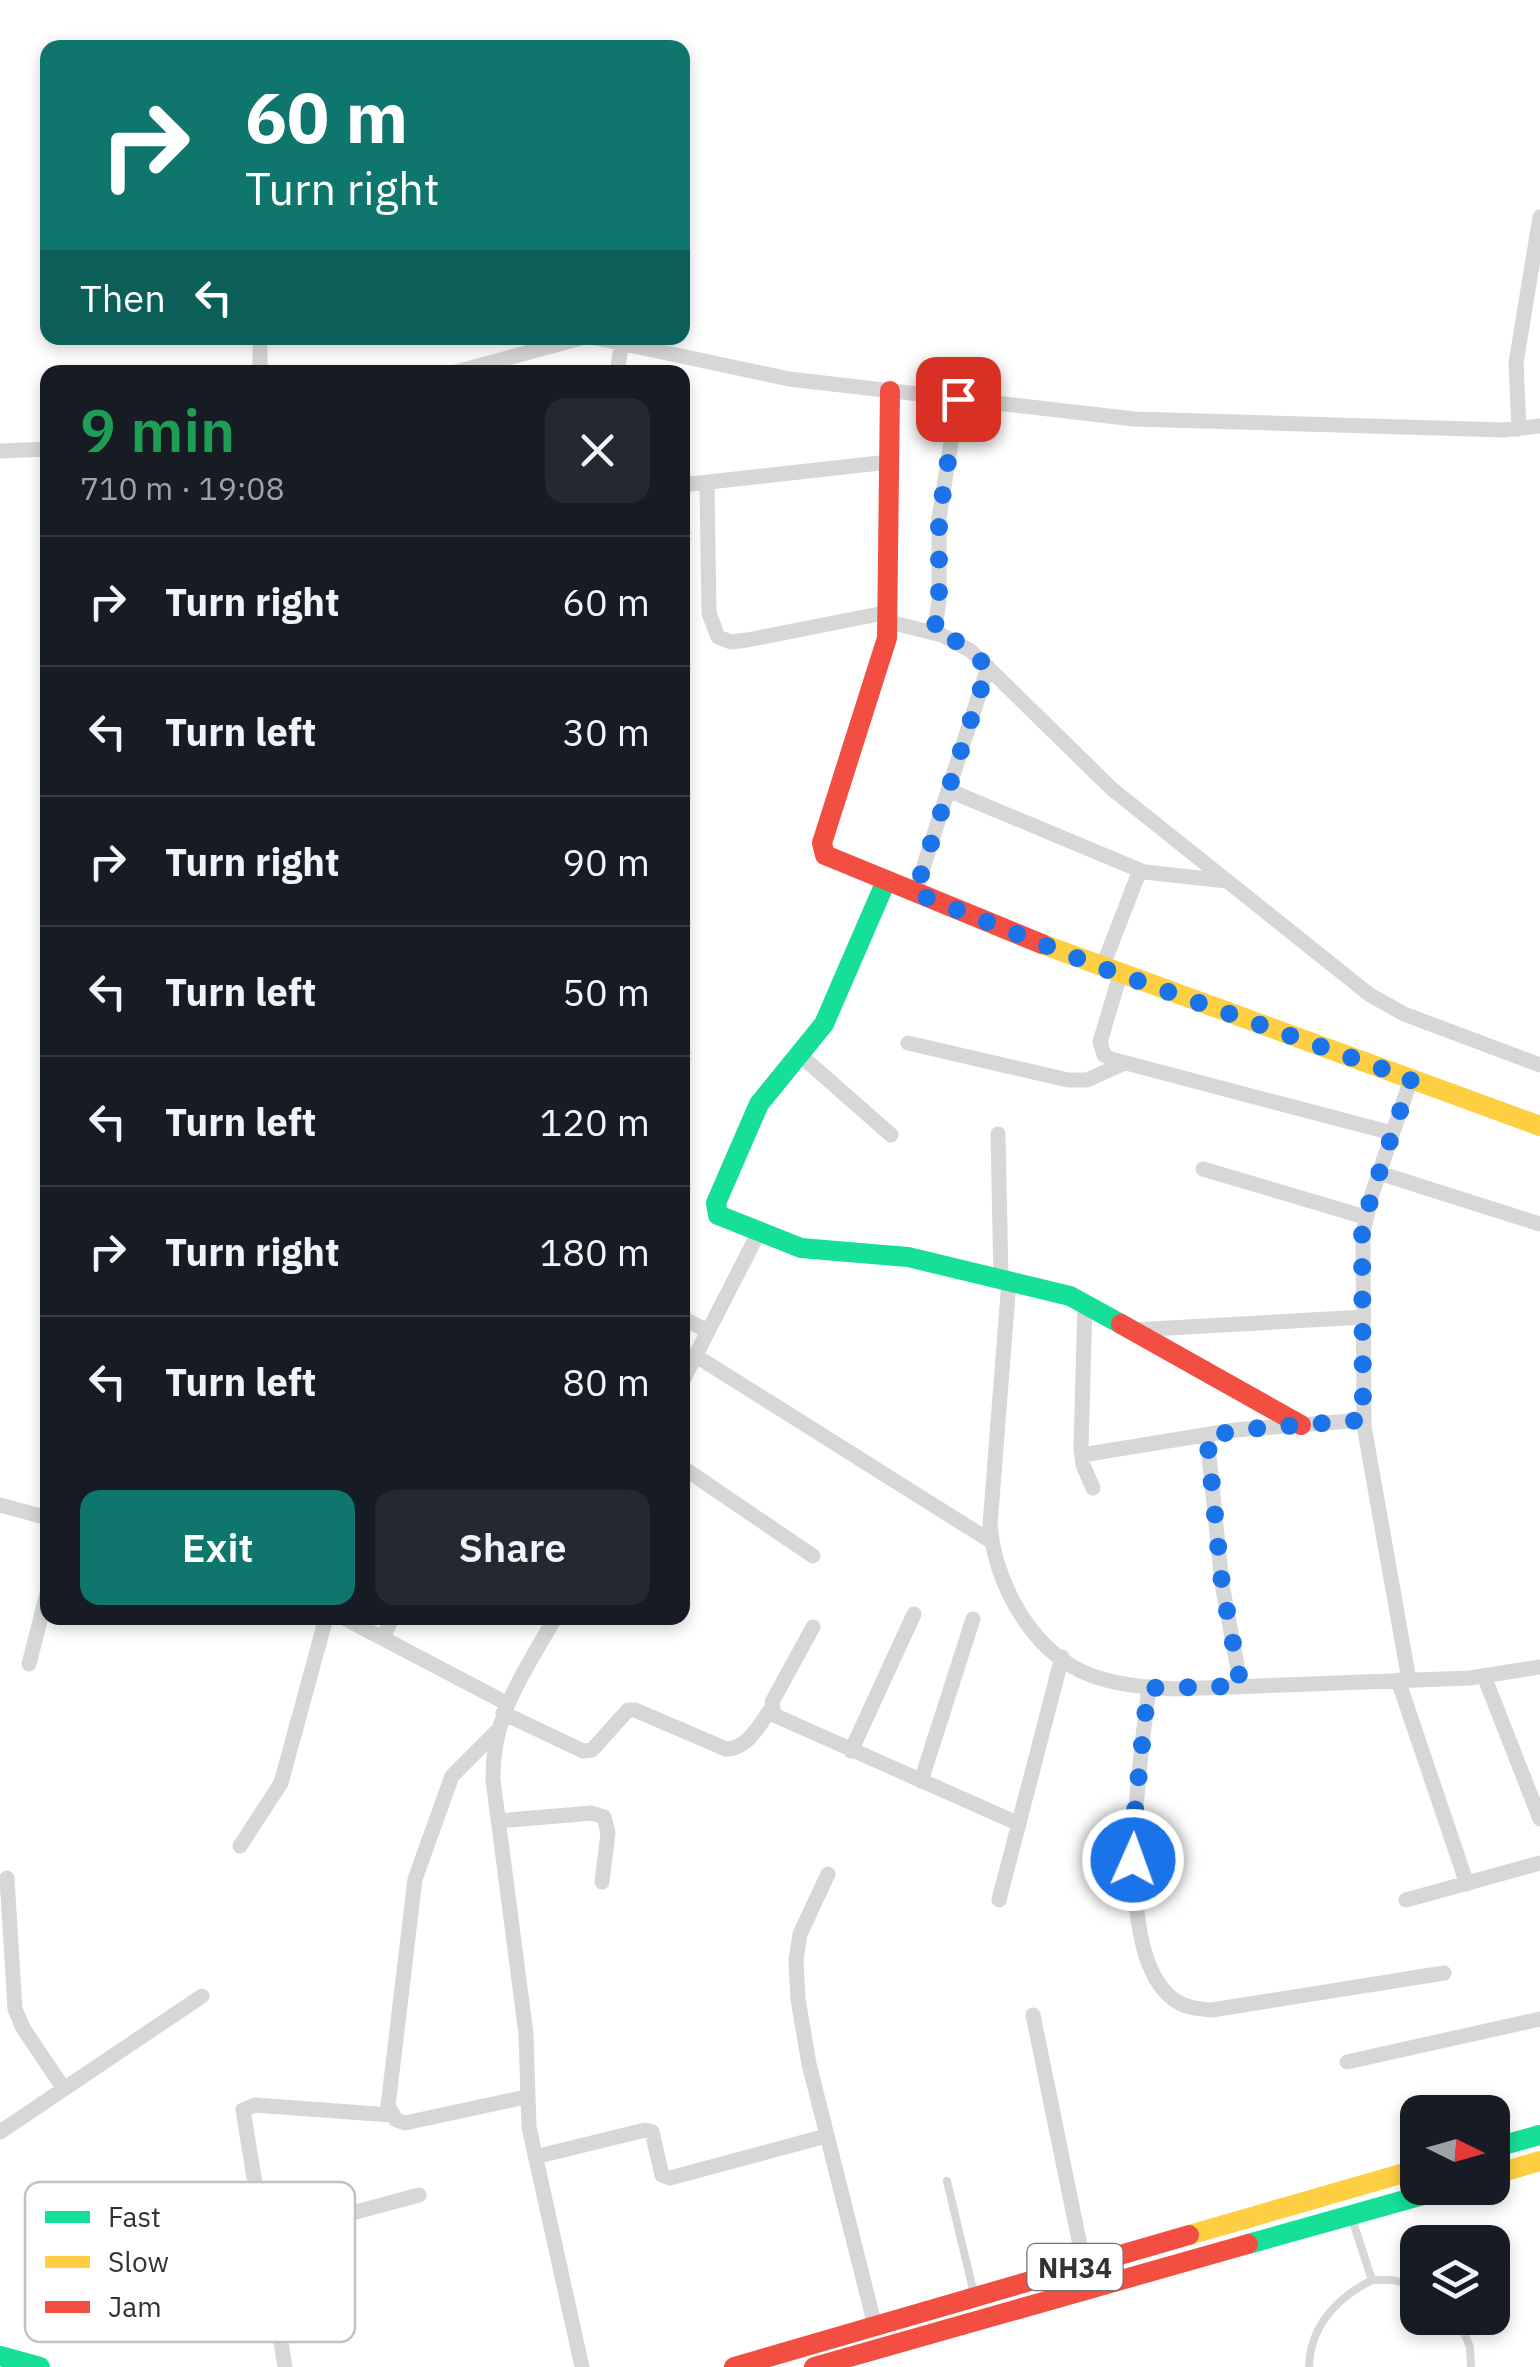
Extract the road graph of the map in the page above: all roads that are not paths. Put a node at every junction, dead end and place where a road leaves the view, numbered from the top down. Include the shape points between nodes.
1 (1540, 217) edge
2 (555, 345) edge
3 (635, 345) edge
4 (482, 365) edge
5 (890, 391) junction
6 (958, 399) junction
7 (1540, 426) edge
8 (1519, 430) junction
9 (40, 449) edge
10 (0, 450) edge
11 (889, 462) junction
12 (707, 484) junction
13 (690, 485) edge
14 (889, 617) junction
15 (934, 633) junction
16 (988, 667) junction
17 (948, 790) junction
18 (1140, 870) junction
19 (886, 881) junction
20 (1227, 881) junction
21 (915, 893) junction
22 (1111, 972) junction
23 (908, 1043) dead end
24 (799, 1054) junction
25 (1125, 1063) junction
26 (1540, 1065) edge
27 (1411, 1079) junction
28 (1540, 1125) edge
29 (1392, 1133) junction
30 (998, 1134) dead end
31 (892, 1135) dead end
32 (1202, 1169) dead end
33 (1379, 1173) junction
34 (1365, 1217) junction
35 (1540, 1224) edge
36 (758, 1232) junction
37 (1005, 1280) junction
38 (1085, 1302) junction
39 (1363, 1317) junction
40 (690, 1322) edge
41 (1134, 1330) junction
42 (708, 1331) junction
43 (696, 1356) junction
44 (690, 1367) edge
45 (1363, 1420) junction
46 (1301, 1425) junction
47 (1207, 1436) junction
48 (1082, 1455) junction
49 (690, 1472) edge
50 (1092, 1488) dead end
51 (0, 1505) edge
52 (40, 1516) edge
53 (992, 1542) junction
54 (813, 1556) dead end
55 (914, 1614) dead end
56 (973, 1619) dead end
57 (40, 1621) edge
58 (324, 1625) edge
59 (358, 1625) edge
60 (389, 1625) edge
61 (551, 1625) edge
62 (813, 1627) dead end
63 (383, 1638) junction
64 (1062, 1657) junction
65 (29, 1664) dead end
66 (1540, 1667) edge
67 (1484, 1676) junction
68 (1403, 1680) junction
69 (1241, 1686) junction
70 (1148, 1688) junction
71 (505, 1708) junction
72 (771, 1709) junction
73 (496, 1732) junction
74 (852, 1751) junction
75 (921, 1781) junction
76 (1540, 1819) edge
77 (498, 1822) junction
78 (1019, 1824) junction
79 (240, 1846) dead end
80 (1540, 1863) edge
81 (828, 1874) dead end
82 (6, 1878) dead end
83 (602, 1882) dead end
84 (1467, 1884) junction
85 (999, 1900) dead end
86 (1406, 1900) dead end
87 (1444, 1973) dead end
88 (202, 1996) dead end
89 (1033, 2015) dead end
90 (1540, 2020) edge
91 (1346, 2062) dead end
92 (64, 2089) junction
93 (526, 2097) junction
94 (391, 2115) junction
95 (0, 2132) edge
96 (1540, 2135) edge
97 (826, 2136) junction
98 (1510, 2143) edge
99 (535, 2157) junction
100 (1540, 2161) edge
101 (1510, 2170) edge
102 (1400, 2174) edge
103 (253, 2182) edge
104 (948, 2182) dead end
105 (418, 2195) dead end
106 (1400, 2201) edge
107 (355, 2212) edge
108 (1350, 2214) junction
109 (1084, 2264) junction
110 (1372, 2280) junction
111 (1400, 2282) edge
112 (975, 2296) junction
113 (875, 2326) junction
114 (1465, 2335) edge
115 (281, 2342) edge
116 (0, 2356) edge
117 (28, 2365) edge
118 (285, 2367) edge
119 (582, 2367) edge
120 (734, 2367) edge
121 (814, 2367) edge
122 (1310, 2367) edge
123 (1471, 2367) edge

1 - 8 street via 1516,363
2 - 4 street
3 - 5 street via 789,380
5 - 6 street
5 - 11 main road
6 - 8 street via 1146,420
6 - 15 street via 939,518
7 - 8 street
9 - 10 street
11 - 12 street
11 - 14 main road
12 - 13 street
12 - 14 street via 709,612 718,638 731,642
14 - 15 street
14 - 19 main road via 884,652 822,843 825,856
15 - 16 street via 958,642
16 - 17 street
16 - 20 street via 1112,789
17 - 18 street
17 - 21 street
18 - 20 street
18 - 22 street
19 - 21 main road
19 - 24 main road via 824,1024
20 - 26 street via 1386,1005
21 - 22 main road
22 - 25 street via 1100,1042 1104,1055
22 - 27 main road
23 - 25 street via 1068,1080 1087,1080
24 - 31 street
24 - 36 main road via 759,1104 716,1204 718,1214
25 - 29 street
27 - 28 main road
27 - 29 street
29 - 33 street
30 - 37 street
32 - 34 street
33 - 34 street
33 - 35 street
34 - 39 street
36 - 37 main road via 801,1248 908,1257
36 - 42 street
37 - 38 main road
37 - 53 street
38 - 41 main road
38 - 48 street
39 - 41 street
39 - 45 street
40 - 42 street
41 - 46 main road
42 - 43 street
43 - 44 street
43 - 53 street
45 - 46 street
45 - 68 street
46 - 47 street
47 - 48 street
47 - 69 street via 1222,1584
48 - 50 street
49 - 54 street
51 - 52 street
53 - 64 street via 1022,1617
55 - 74 street
56 - 75 street
57 - 65 street
58 - 79 street via 281,1783
59 - 63 street
60 - 63 street
61 - 71 street
62 - 72 street
63 - 71 street
64 - 70 street via 1081,1671
64 - 78 street
66 - 67 street
67 - 68 street
67 - 76 street
68 - 69 street
68 - 84 street
69 - 70 street
70 - 87 street via 1133,1860 1144,1949 1175,2001 1212,2010
71 - 72 street via 583,1751 592,1750 628,1710 736,1749
71 - 73 street
72 - 74 street via 779,1719
73 - 77 street
73 - 94 street via 452,1776 415,1879
74 - 75 street
75 - 78 street
77 - 83 street via 604,1817
77 - 93 street via 526,2034
78 - 85 street
80 - 84 street
81 - 97 street via 807,1914 796,1960 808,2064
82 - 92 street via 15,2008
84 - 86 street
88 - 92 street
89 - 109 street
90 - 91 street
92 - 95 street
93 - 94 street via 404,2123
93 - 99 street
94 - 103 street via 248,2106 242,2117
96 - 98 main road
97 - 99 street via 670,2178 662,2174 656,2139 645,2130
97 - 113 street
99 - 119 street
100 - 101 main road
102 - 109 main road, NH34
104 - 112 lane
105 - 107 street
106 - 108 main road, NH34
108 - 110 lane
108 - 121 main road, NH34
109 - 112 main road, NH34
110 - 111 lane
110 - 122 lane via 1349,2292 1324,2319
112 - 113 main road, NH34
113 - 120 main road, NH34
114 - 123 lane
115 - 118 street
116 - 117 main road

